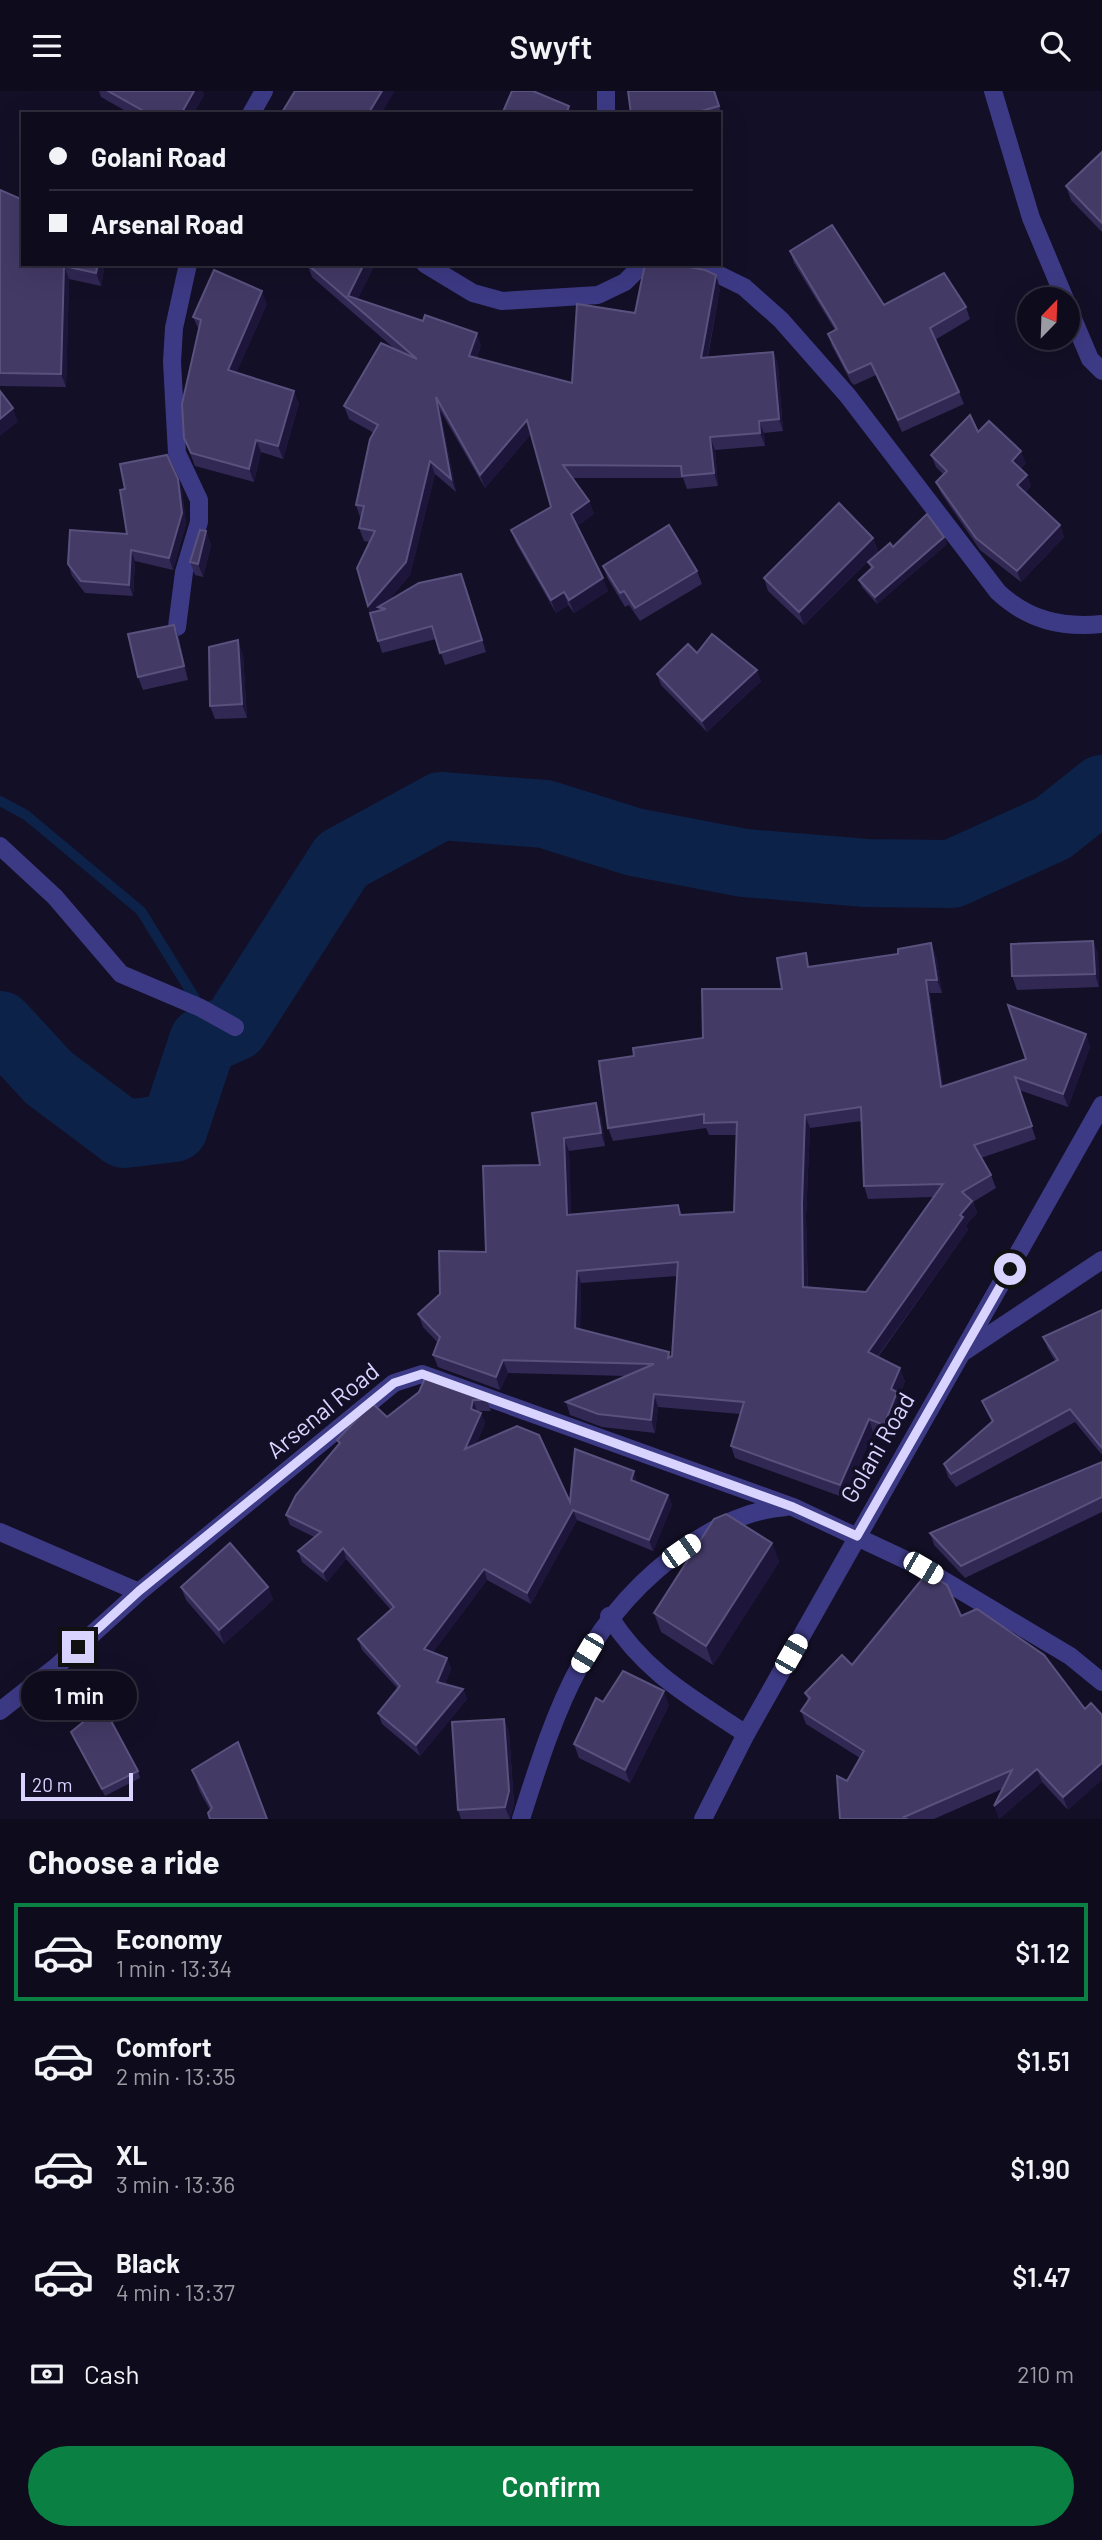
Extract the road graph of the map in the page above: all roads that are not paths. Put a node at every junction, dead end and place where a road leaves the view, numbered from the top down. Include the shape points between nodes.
1 (264, 91) edge
2 (606, 91) edge
3 (993, 91) edge
4 (254, 112) edge
5 (606, 112) edge
6 (188, 266) edge
7 (428, 266) edge
8 (641, 266) edge
9 (701, 266) edge
10 (1060, 287) edge
11 (1080, 335) edge
12 (1102, 371) edge
13 (1102, 624) edge
14 (177, 627) edge
15 (0, 846) edge
16 (235, 1027) dead end
17 (1102, 1105) edge
18 (1102, 1260) edge
19 (960, 1355) junction
20 (793, 1507) junction
21 (0, 1532) edge
22 (857, 1536) junction
23 (139, 1591) junction
24 (610, 1616) junction
25 (1102, 1682) edge
26 (0, 1711) edge
27 (746, 1734) junction
28 (521, 1819) edge
29 (703, 1819) edge

1 - 4 street
2 - 5 street
3 - 10 street via 1031,218
6 - 14 street via 172,362 177,453 199,500 199,522 184,572
7 - 8 street via 473,293 502,301 598,295 625,282
9 - 13 street via 744,287 781,320 848,396 1015,608 1062,624
11 - 12 street via 1090,359
15 - 16 street via 55,897 121,974
17 - 19 street, Golani Road
18 - 19 street
19 - 22 street, Golani Road
20 - 22 street, Arsenal Road
20 - 23 street, Arsenal Road via 422,1374 394,1383
20 - 24 street via 755,1512 716,1527 655,1570
21 - 23 street
22 - 25 street, Arsenal Road via 1005,1615
22 - 27 street, Golani Road
23 - 26 street, Arsenal Road
24 - 27 street via 651,1670
24 - 28 street via 571,1683 545,1742
27 - 29 street, Golani Road

